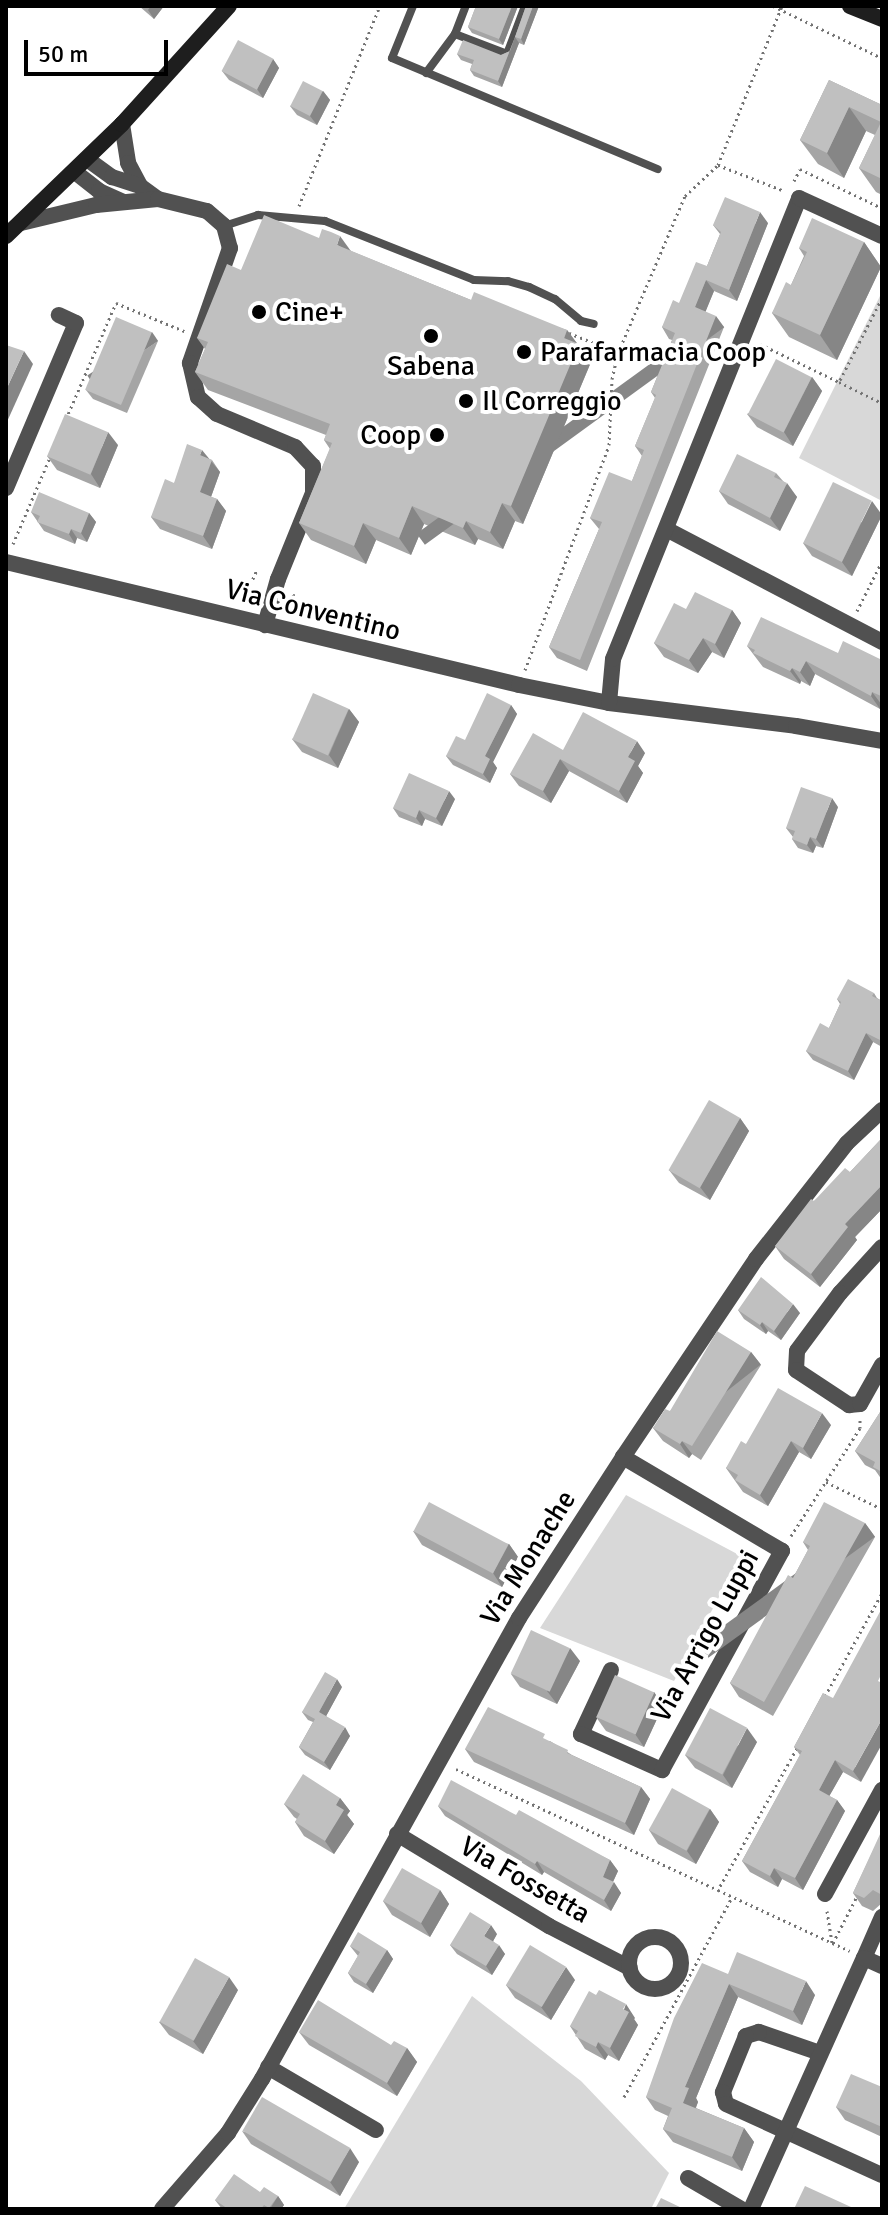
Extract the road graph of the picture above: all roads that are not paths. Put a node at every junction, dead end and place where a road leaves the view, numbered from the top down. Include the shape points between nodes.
1 (229, 6) edge
2 (413, 6) edge
3 (466, 6) edge
4 (525, 6) edge
5 (850, 6) edge
6 (882, 19) edge
7 (455, 34) junction
8 (426, 73) junction
9 (122, 124) junction
10 (87, 159) junction
11 (658, 169) dead end
12 (75, 172) junction
13 (140, 186) junction
14 (158, 199) junction
15 (125, 202) junction
16 (21, 223) junction
17 (224, 226) junction
18 (6, 236) edge
19 (882, 236) edge
20 (59, 315) dead end
21 (594, 324) dead end
22 (6, 488) edge
23 (668, 530) junction
24 (9, 555) edge
25 (265, 625) junction
26 (882, 642) edge
27 (609, 703) junction
28 (882, 741) edge
29 (882, 1110) edge
30 (882, 1247) edge
31 (882, 1365) edge
32 (623, 1457) junction
33 (611, 1670) dead end
34 (882, 1790) edge
35 (397, 1834) junction
36 (825, 1894) road end
37 (882, 1917) edge
38 (864, 1958) junction
39 (882, 1966) edge
40 (630, 1968) dead end
41 (820, 2053) junction
42 (268, 2067) junction
43 (376, 2130) dead end
44 (787, 2133) junction
45 (882, 2175) edge
46 (688, 2178) dead end
47 (162, 2209) edge
48 (741, 2209) edge
49 (751, 2209) edge

1 - 9 main road
2 - 8 lane via 392,58
3 - 7 lane
4 - 7 lane via 507,54
5 - 6 main road
7 - 8 lane
8 - 11 lane
9 - 10 main road
9 - 13 street via 128,163
10 - 12 main road
10 - 13 street via 112,177
12 - 15 street
12 - 16 main road
13 - 14 street
14 - 15 street
14 - 17 street via 207,211
15 - 16 street
16 - 18 main road
17 - 21 lane via 258,215 325,221 474,280 529,287
17 - 25 street via 230,248 190,363 198,397 217,414 295,447 313,466 313,493
19 - 23 street via 794,195
20 - 22 street via 76,323
23 - 26 street
23 - 27 street via 613,659
24 - 25 street, Via Conventino
25 - 27 street, Via Conventino
27 - 28 street, Via Conventino
29 - 32 street, Via Monache via 847,1143 756,1259
30 - 31 street via 797,1351 796,1370 849,1405 860,1404
32 - 33 street, Via Arrigo Luppi via 782,1551 662,1770 581,1734
32 - 35 street, Via Monache via 519,1618
34 - 36 street
35 - 40 street, Via Fossetta
35 - 42 street, Via Monache
37 - 38 street
38 - 39 street
38 - 41 street
41 - 44 street
41 - 44 street via 759,2032 746,2036 734,2064 723,2092 726,2104
42 - 43 street
42 - 47 street, Via Monache via 228,2133
44 - 45 street
44 - 49 street
46 - 48 street

